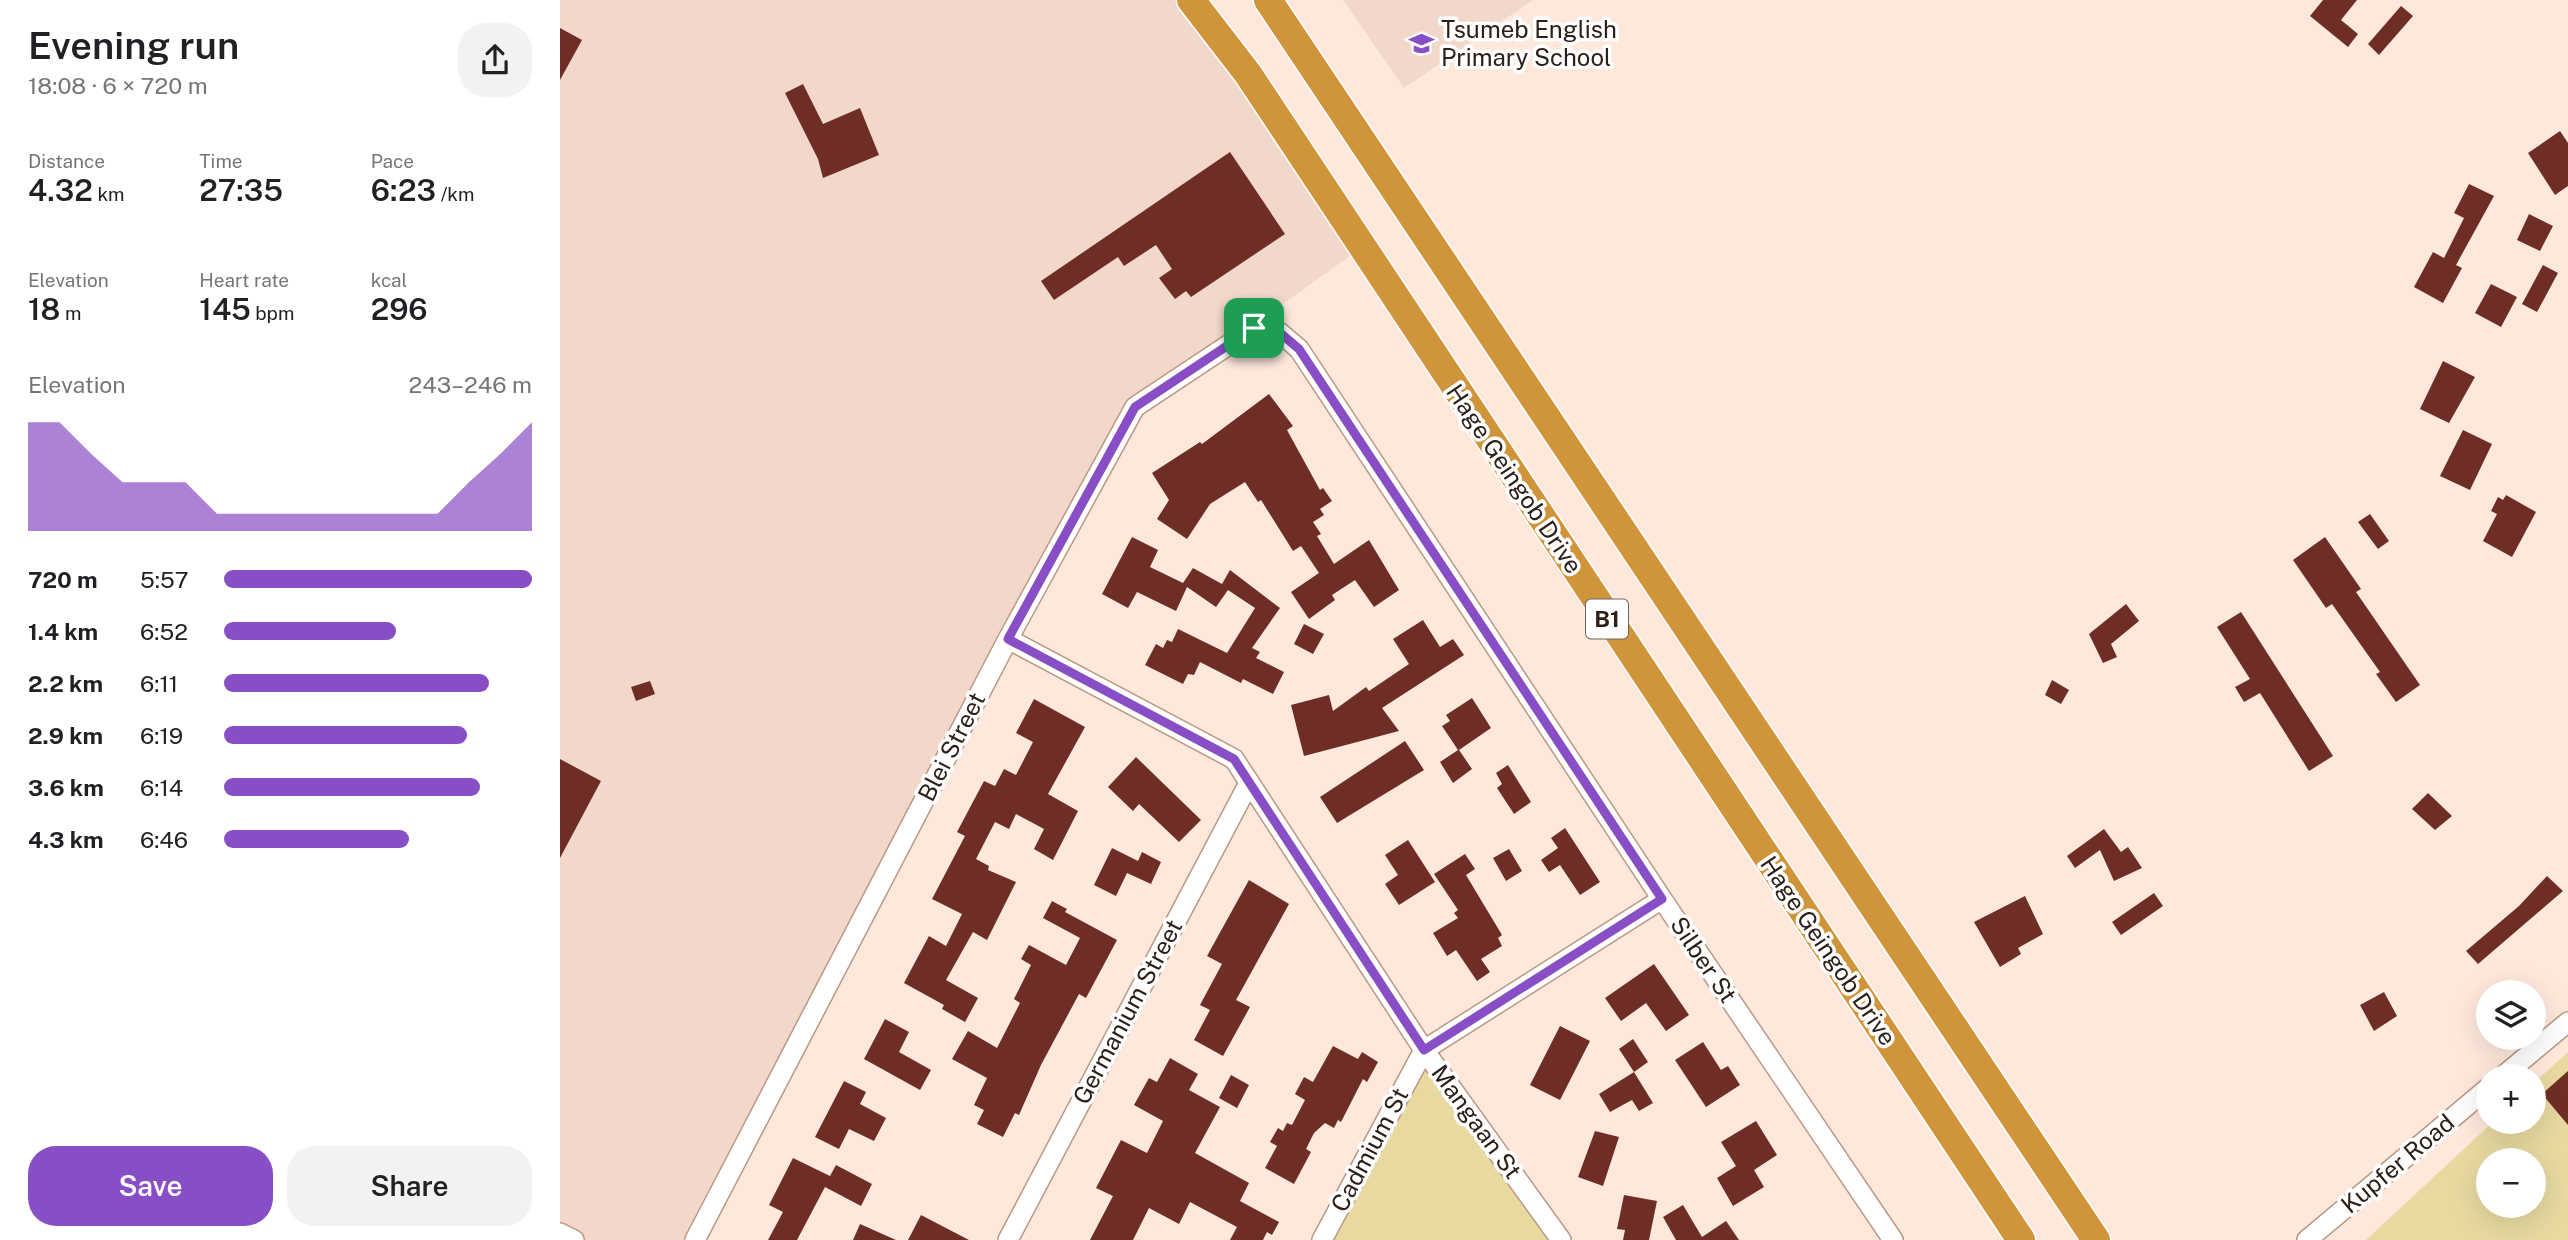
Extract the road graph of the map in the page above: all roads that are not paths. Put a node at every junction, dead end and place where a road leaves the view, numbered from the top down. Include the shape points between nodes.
1 (1191, 0) edge
2 (1268, 0) edge
3 (1279, 332) joint
4 (1008, 639) junction
5 (1249, 783) junction
6 (1662, 899) junction
7 (2568, 1022) edge
8 (1424, 1050) junction
9 (2517, 1064) edge
10 (2476, 1098) edge
11 (560, 1233) edge
12 (574, 1240) edge
13 (695, 1240) edge
14 (1008, 1240) edge
15 (1322, 1240) edge
16 (1561, 1240) edge
17 (1893, 1240) edge
18 (2021, 1240) edge
19 (2096, 1240) edge
20 (2307, 1240) edge

1 - 18 highway, Hage Geingob Drive / B1 via 1248,74
2 - 19 highway, B1
3 - 4 street, Blei Street via 1248,330 1135,407
3 - 6 street, Silber St via 1299,349
4 - 5 street, Mangaan St via 1229,755
4 - 13 street, Blei Street
5 - 8 street, Mangaan St
5 - 14 street, Germanium Street
6 - 8 street, Cadmium St
6 - 17 street, Silber St
7 - 9 street
8 - 15 street, Cadmium St
8 - 16 street, Mangaan St
10 - 20 street, Kupfer Road
11 - 12 street

